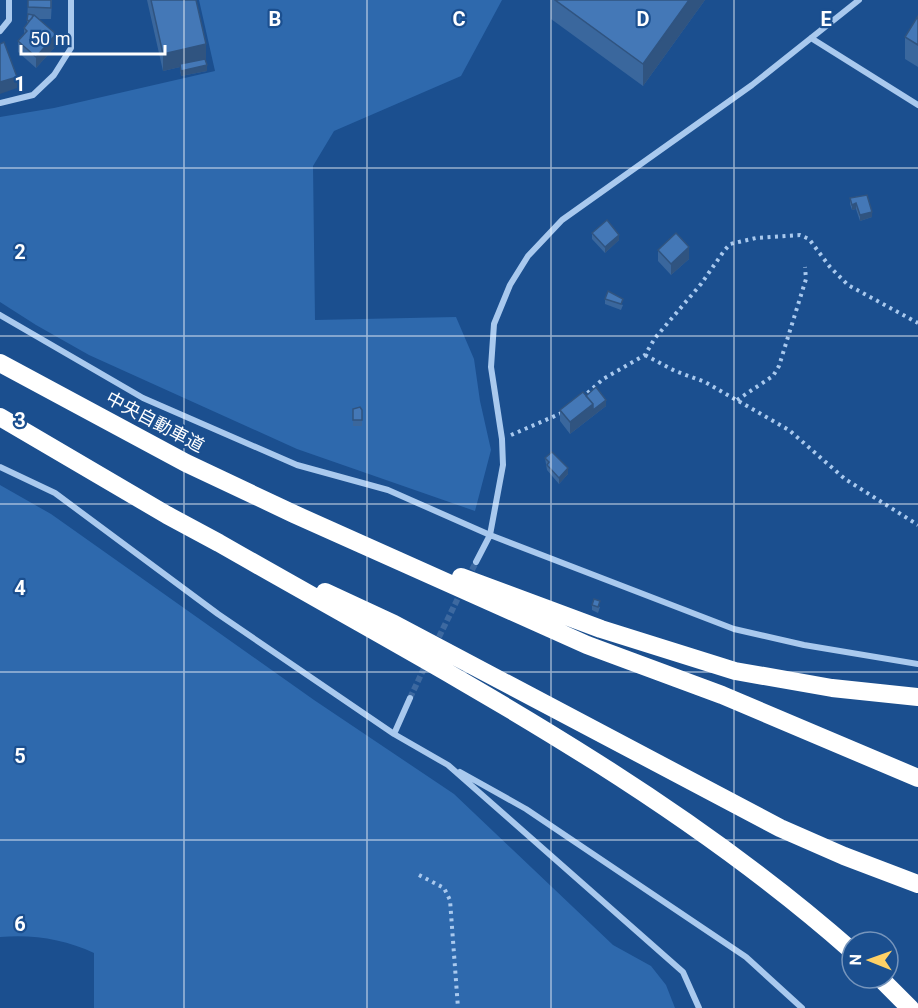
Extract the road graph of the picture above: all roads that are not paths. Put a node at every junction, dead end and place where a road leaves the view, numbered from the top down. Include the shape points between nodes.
1 (9, 0) edge
2 (71, 0) edge
3 (859, 0) edge
4 (0, 32) edge
5 (811, 38) junction
6 (0, 103) edge
7 (918, 105) edge
8 (0, 315) edge
9 (0, 363) edge
10 (0, 417) edge
11 (0, 467) edge
12 (294, 514) junction
13 (490, 535) junction
14 (219, 543) junction
15 (476, 562) tunnel mouth
16 (918, 663) edge
17 (918, 697) edge
18 (410, 698) tunnel mouth
19 (394, 734) junction
20 (448, 765) junction
21 (918, 778) edge
22 (918, 884) edge
23 (840, 940) edge
24 (892, 990) edge
25 (699, 1008) edge
26 (802, 1008) edge
27 (910, 1008) edge

1 - 4 street via 9,20
2 - 6 street via 70,48 54,75 33,95
3 - 5 street
5 - 7 street
5 - 13 street via 752,85 562,220 528,256 510,285 494,324 491,367 503,465
8 - 13 street via 143,398 297,465 388,490
9 - 12 highway, 中央自動車道 via 186,463
10 - 14 highway
11 - 19 street via 55,493 218,614
12 - 17 highway via 601,629 735,671 832,688
12 - 21 highway via 586,645 722,696
13 - 15 street
13 - 16 street via 734,629 804,645
14 - 22 highway via 394,624 780,828
14 - 23 highway via 553,735 665,806 807,911
18 - 19 street
19 - 20 street
20 - 25 street via 683,972
20 - 26 street via 526,809 746,957
24 - 27 highway

